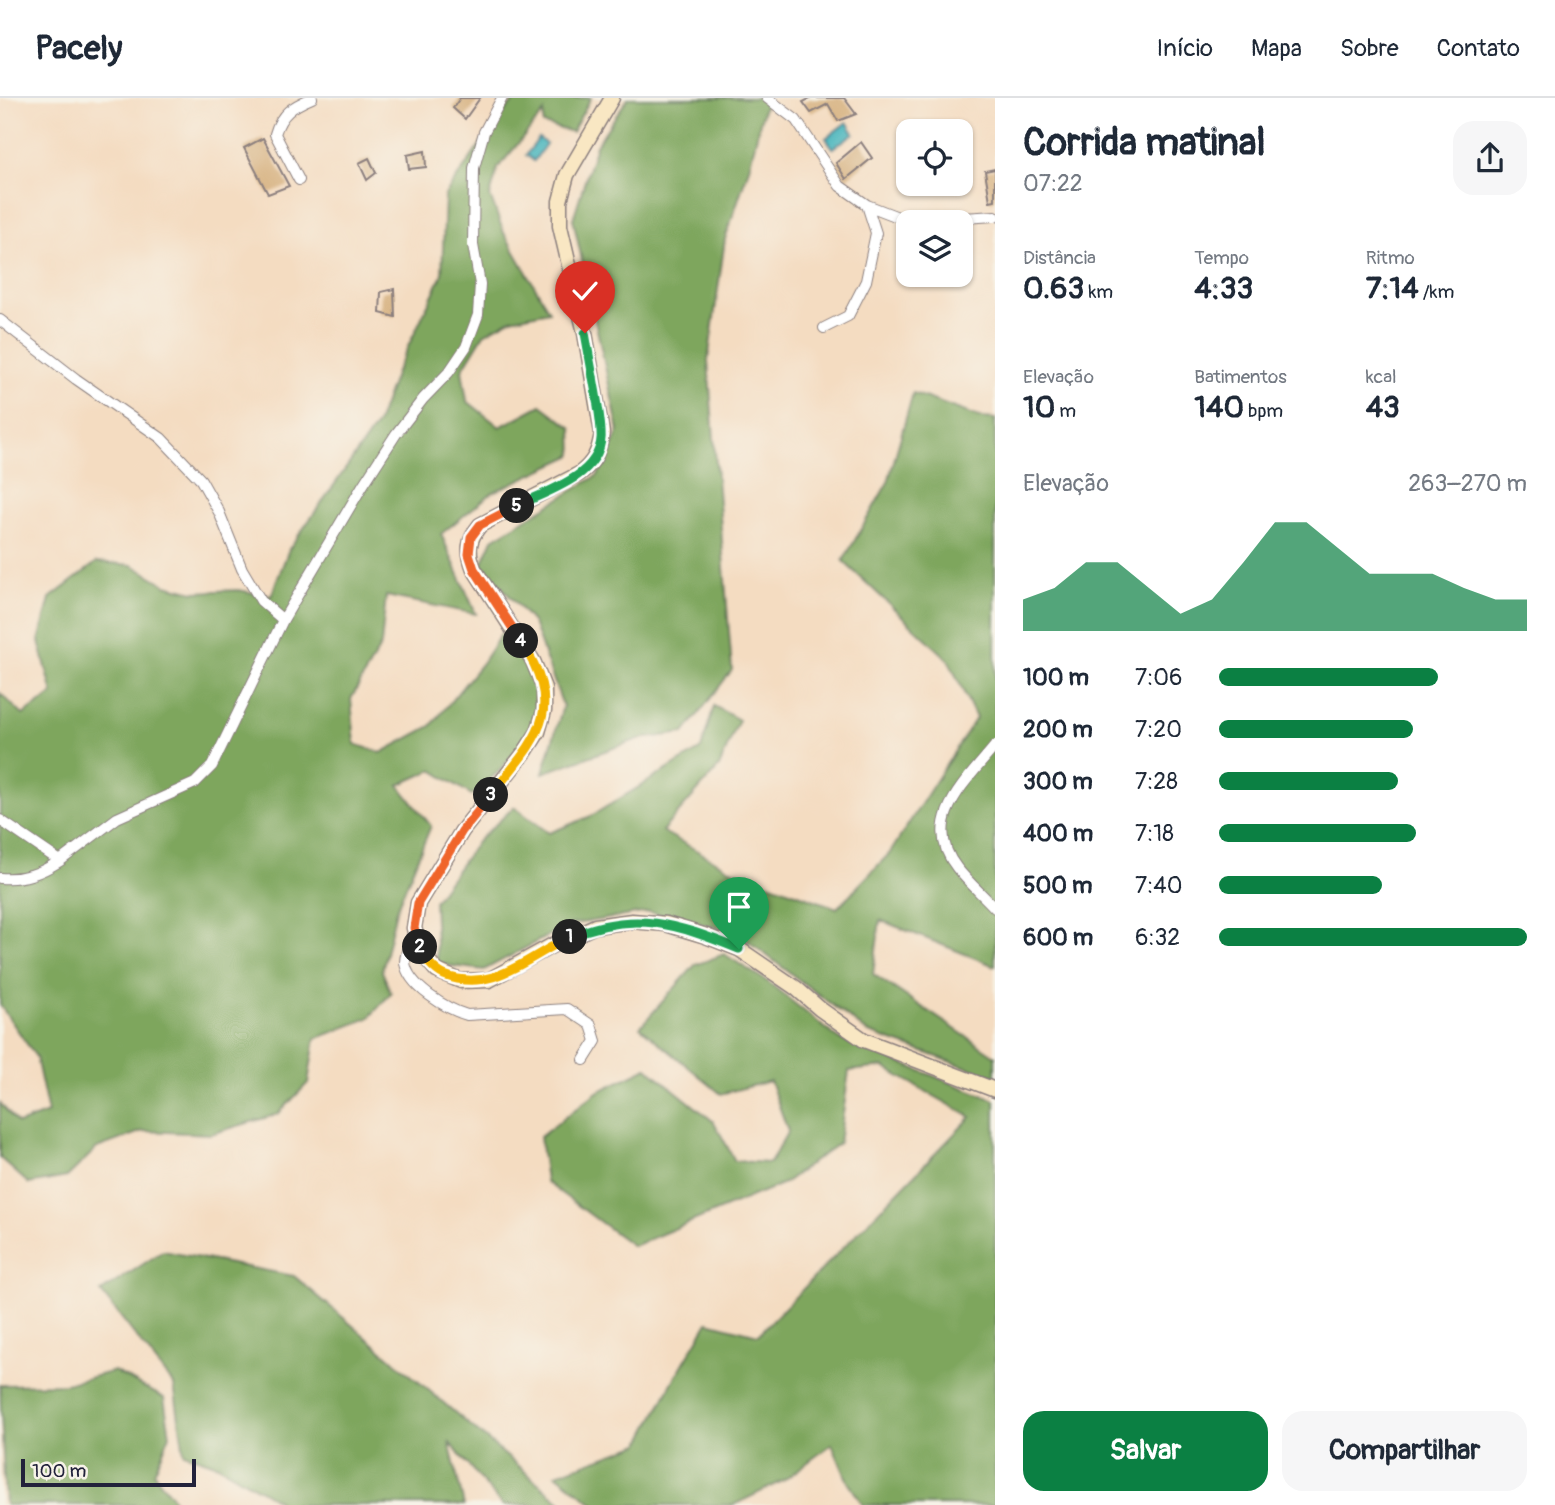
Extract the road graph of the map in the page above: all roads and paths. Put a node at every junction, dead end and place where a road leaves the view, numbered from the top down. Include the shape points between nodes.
1 (312, 98) edge
2 (502, 98) edge
3 (612, 98) edge
4 (766, 98) edge
5 (299, 180) dead end
6 (867, 205) junction
7 (995, 216) edge
8 (0, 320) edge
9 (824, 328) dead end
10 (284, 620) junction
11 (995, 746) edge
12 (0, 820) edge
13 (60, 861) junction
14 (0, 878) edge
15 (995, 908) edge
16 (414, 928) junction
17 (584, 1060) dead end
18 (995, 1090) edge

1 - 5 street via 292,107 279,120 275,134
2 - 10 street via 474,168 473,245 480,284 478,316 466,347 396,433
3 - 16 main road via 567,175 560,201 560,226 602,433 600,449 579,474 480,525 471,537 469,554 533,661 544,688 544,711 525,752 434,873 418,903
4 - 6 street via 796,120 840,186
6 - 7 street via 898,217
6 - 9 street via 876,233 866,281 848,316
8 - 10 street via 161,438 201,480 242,569 261,601
10 - 13 street via 212,766 195,783 117,818
11 - 15 street via 952,799 943,821 943,843 956,867
12 - 13 street
13 - 14 street via 43,872
16 - 17 street via 405,962 425,992 467,1015 567,1009 590,1026 596,1041
16 - 18 main road via 421,952 437,971 461,981 489,980 594,926 632,921 666,924 739,949 864,1040

